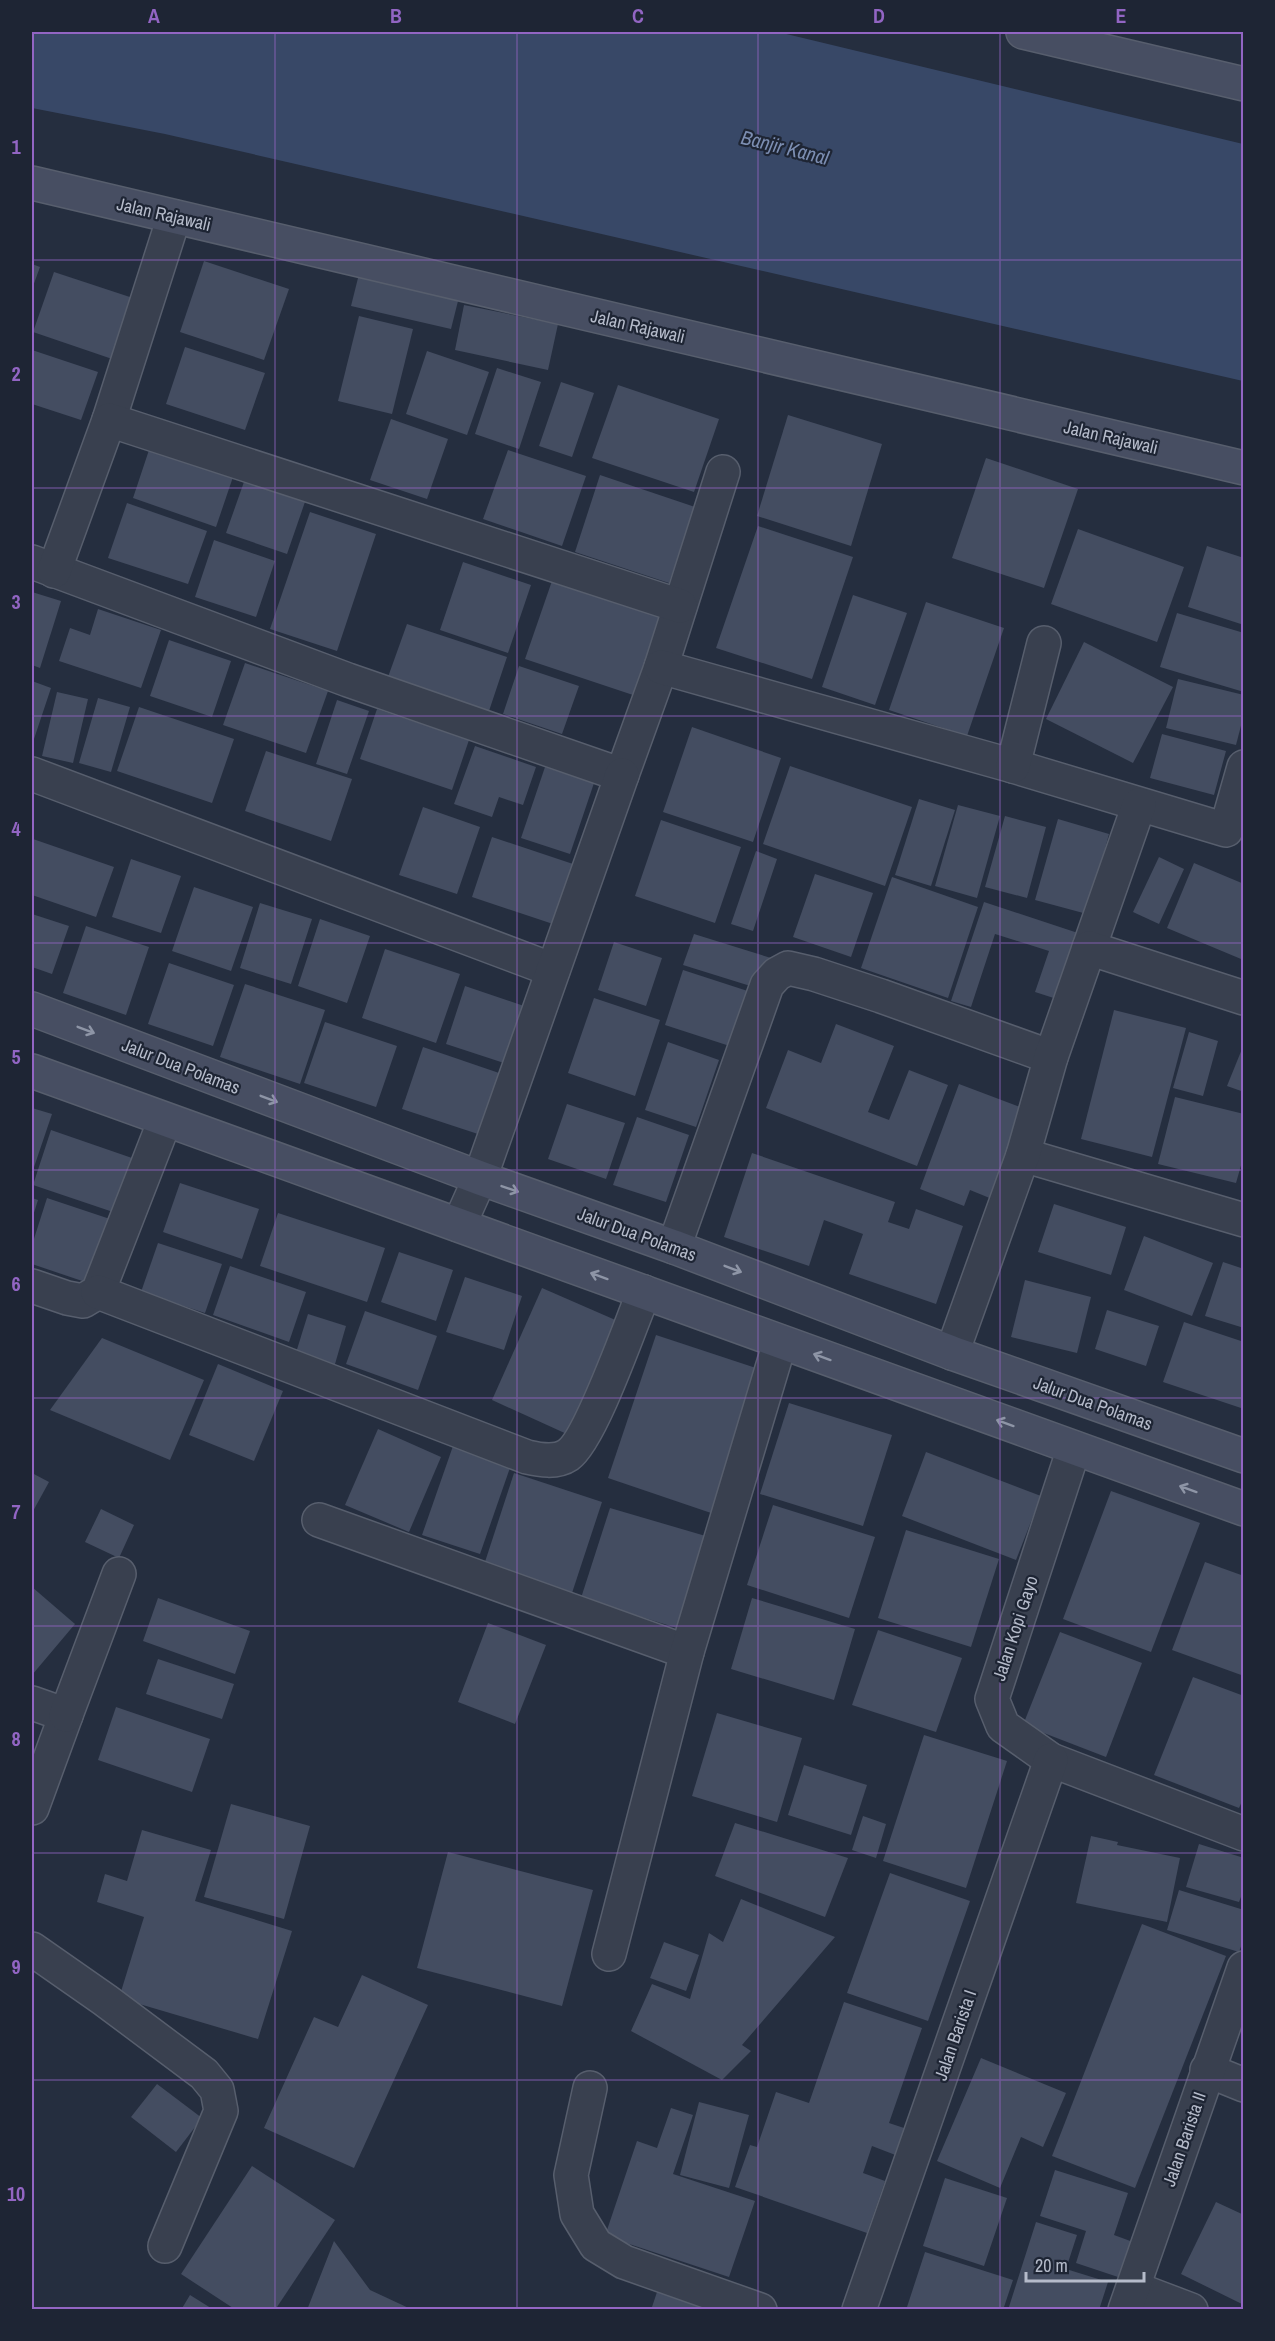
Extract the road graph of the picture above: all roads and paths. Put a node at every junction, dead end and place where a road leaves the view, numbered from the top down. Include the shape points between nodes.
1 (1023, 32) edge
2 (1244, 84) edge
3 (32, 183) edge
4 (174, 216) junction
5 (109, 420) junction
6 (1244, 468) edge
7 (723, 472) dead end
8 (43, 567) edge
9 (680, 606) junction
10 (1044, 643) dead end
11 (661, 667) junction
12 (1013, 766) junction
13 (1244, 767) edge
14 (32, 774) edge
15 (622, 775) junction
16 (1139, 805) junction
17 (1089, 948) junction
18 (553, 970) junction
19 (1244, 998) edge
20 (32, 1010) edge
21 (1051, 1057) junction
22 (32, 1071) edge
23 (165, 1120) junction
24 (1023, 1155) junction
25 (480, 1178) junction
26 (1244, 1220) edge
27 (459, 1225) junction
28 (674, 1247) junction
29 (32, 1286) edge
30 (98, 1292) junction
31 (644, 1292) junction
32 (780, 1342) junction
33 (952, 1353) junction
34 (1074, 1448) junction
35 (1244, 1456) edge
36 (1244, 1509) edge
37 (319, 1520) dead end
38 (119, 1574) dead end
39 (687, 1652) junction
40 (32, 1703) edge
41 (66, 1715) junction
42 (1051, 1760) junction
43 (32, 1808) edge
44 (1244, 1834) edge
45 (32, 1948) edge
46 (609, 1954) dead end
47 (1244, 1968) edge
48 (1208, 2070) junction
49 (1244, 2085) edge
50 (590, 2088) dead end
51 (165, 2246) dead end
52 (1129, 2299) edge
53 (760, 2310) edge
54 (859, 2310) edge
55 (1191, 2310) edge

1 - 2 street
3 - 4 street, Jalan Rajawali
4 - 5 street
4 - 6 street, Jalan Rajawali
5 - 8 street
5 - 9 street
7 - 9 street
8 - 15 street via 348,680
9 - 11 street
10 - 12 street
11 - 12 street
11 - 15 street
12 - 16 street
13 - 16 street via 1226,830
14 - 18 street
15 - 18 street
16 - 17 street
17 - 19 street
17 - 21 street
18 - 25 street
20 -> 25 street, Jalur Dua Polamas
21 - 24 street
21 - 28 street via 881,996 788,968 767,985
22 - 23 street
23 - 27 street
23 - 30 street
24 - 26 street
24 - 33 street
25 - 27 street
25 -> 28 street, Jalur Dua Polamas
31 -> 27 street
28 -> 33 street, Jalur Dua Polamas
29 - 30 street via 83,1301
30 - 31 street via 527,1457 544,1460 568,1455 592,1421
31 - 32 street
34 -> 32 street
32 - 39 street
33 - 35 street, Jalur Dua Polamas
36 -> 34 street
34 - 42 street, Jalan Kopi Gayo via 992,1699 1003,1726
37 - 39 street
38 - 41 street
39 - 46 street
40 - 41 street
41 - 43 street
42 - 44 street, Jalan Kopi Gayo
42 - 54 street, Jalan Barista I
45 - 51 street via 204,2074 217,2090 221,2111
47 - 48 street, Jalan Barista II
48 - 49 street
48 - 52 street, Jalan Barista II
50 - 53 street via 570,2175 577,2214 596,2245 624,2262
52 - 55 street

